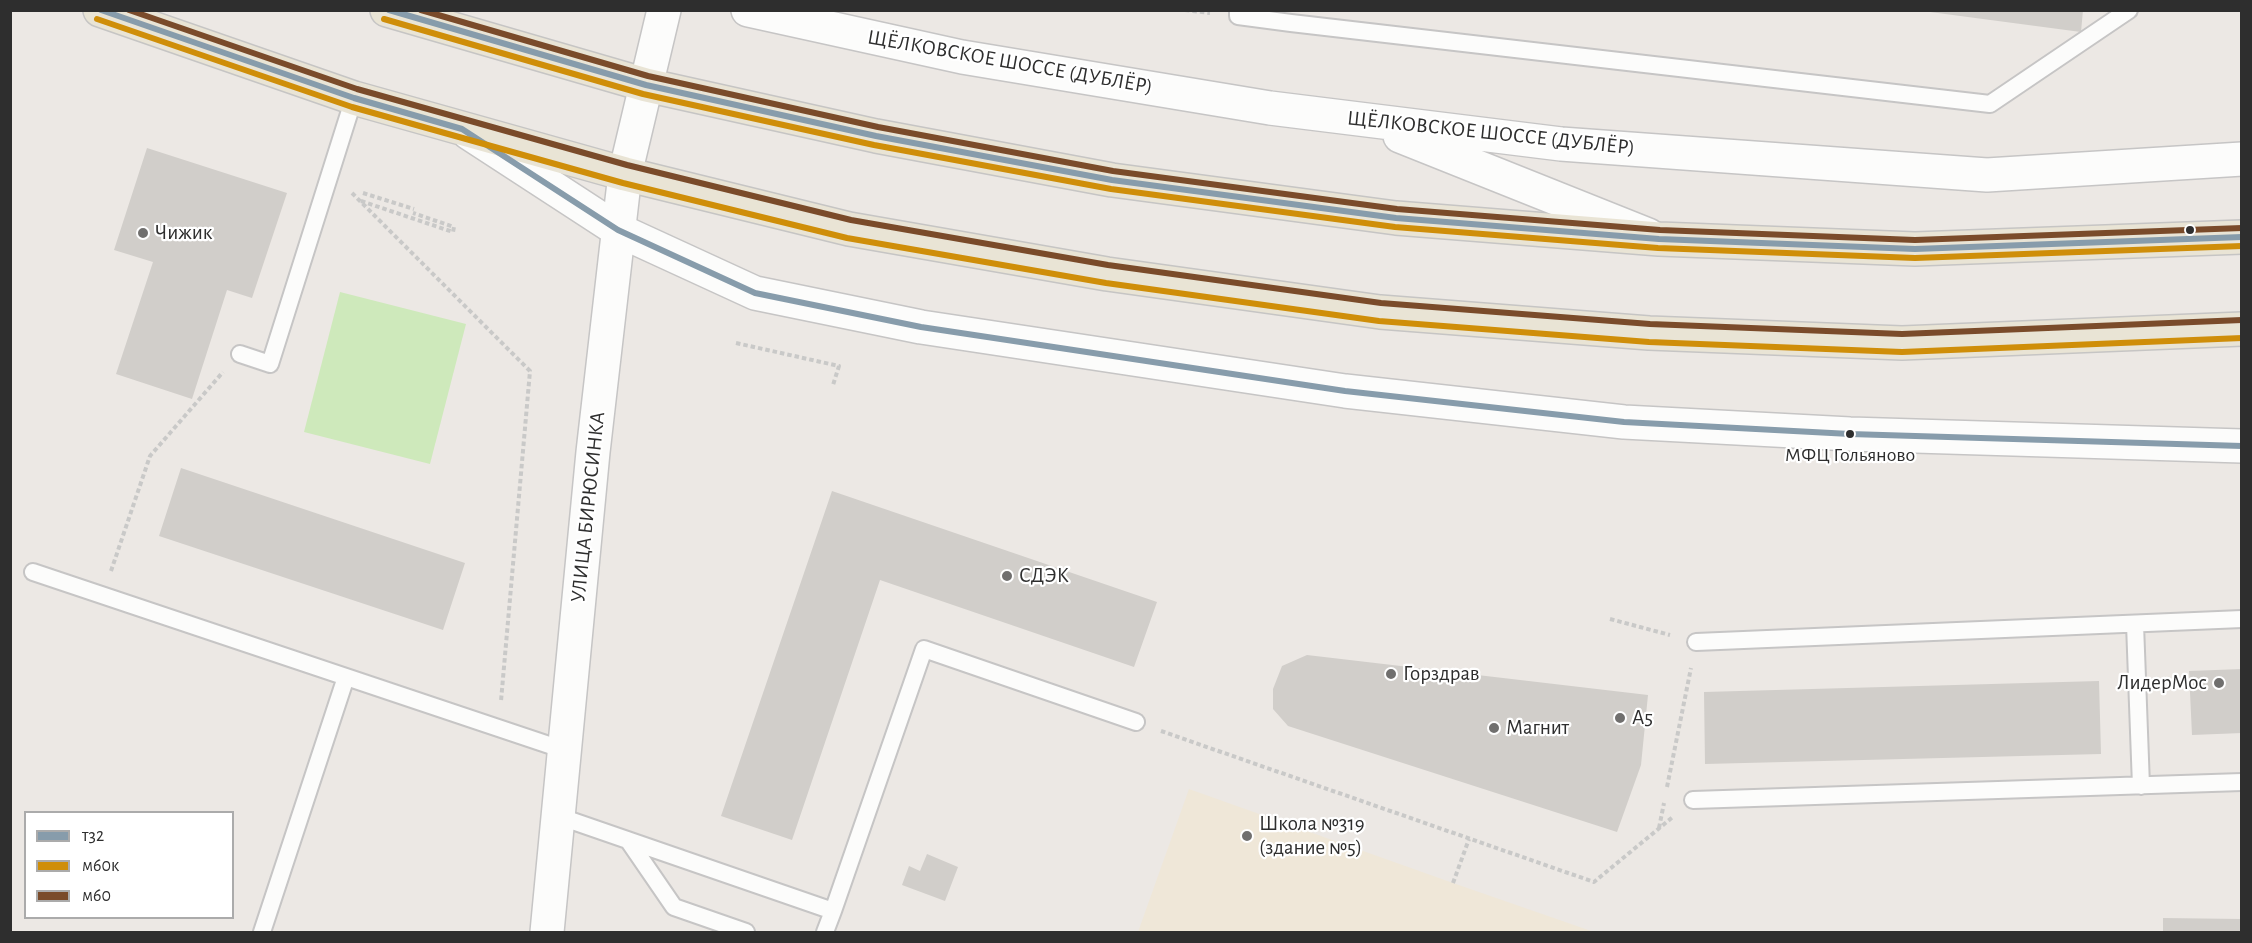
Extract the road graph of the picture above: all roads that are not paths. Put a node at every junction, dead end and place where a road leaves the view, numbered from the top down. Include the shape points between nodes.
1 (100, 10) edge
2 (387, 10) edge
3 (664, 10) edge
4 (748, 10) edge
5 (1238, 10) edge
6 (2129, 10) edge
7 (646, 85) junction
8 (354, 98) junction
9 (1357, 119) junction
10 (462, 129) junction
11 (2241, 159) edge
12 (625, 174) junction
13 (618, 230) junction
14 (2241, 237) edge
15 (1659, 239) junction
16 (2241, 329) edge
17 (240, 354) road end
18 (2241, 446) edge
19 (33, 572) dead end
20 (2241, 619) edge
21 (2135, 624) junction
22 (1696, 642) road end
23 (346, 677) junction
24 (1136, 722) road end
25 (564, 750) junction
26 (2241, 782) edge
27 (2141, 786) junction
28 (1693, 801) road end
29 (558, 816) junction
30 (628, 840) junction
31 (833, 911) junction
32 (262, 933) edge
33 (547, 933) edge
34 (746, 933) edge
35 (825, 933) edge

1 - 8 main road
2 - 7 main road
3 - 7 street, УЛИЦА БИРЮСИНКА
4 - 9 street, ЩЁЛКОВСКОЕ ШОССЕ (ДУБЛЁР) via 962,57
5 - 6 lane via 1238,16 1291,23 1990,104
7 - 12 street, УЛИЦА БИРЮСИНКА
7 - 15 main road via 876,136 1112,180 1396,218
8 - 10 main road
8 - 17 lane via 270,364
9 - 11 street, ЩЁЛКОВСКОЕ ШОССЕ (ДУБЛЁР) via 1561,144 1987,175
9 - 15 street
10 - 12 main road
10 - 13 street
12 - 13 street, УЛИЦА БИРЮСИНКА
12 - 16 main road via 849,229 1107,274 1380,312 1648,333 1902,343
13 - 18 street via 755,293 921,327 1345,391 1624,422 1850,434
13 - 25 street, УЛИЦА БИРЮСИНКА
14 - 15 main road via 1915,249
19 - 23 lane
20 - 21 lane
21 - 22 lane
21 - 27 lane
23 - 25 lane
23 - 32 lane
24 - 31 lane via 924,649
25 - 29 street, УЛИЦА БИРЮСИНКА
26 - 27 lane
27 - 28 lane
29 - 30 lane
29 - 33 street, УЛИЦА БИРЮСИНКА
30 - 31 lane
30 - 34 lane via 674,907
31 - 35 lane

